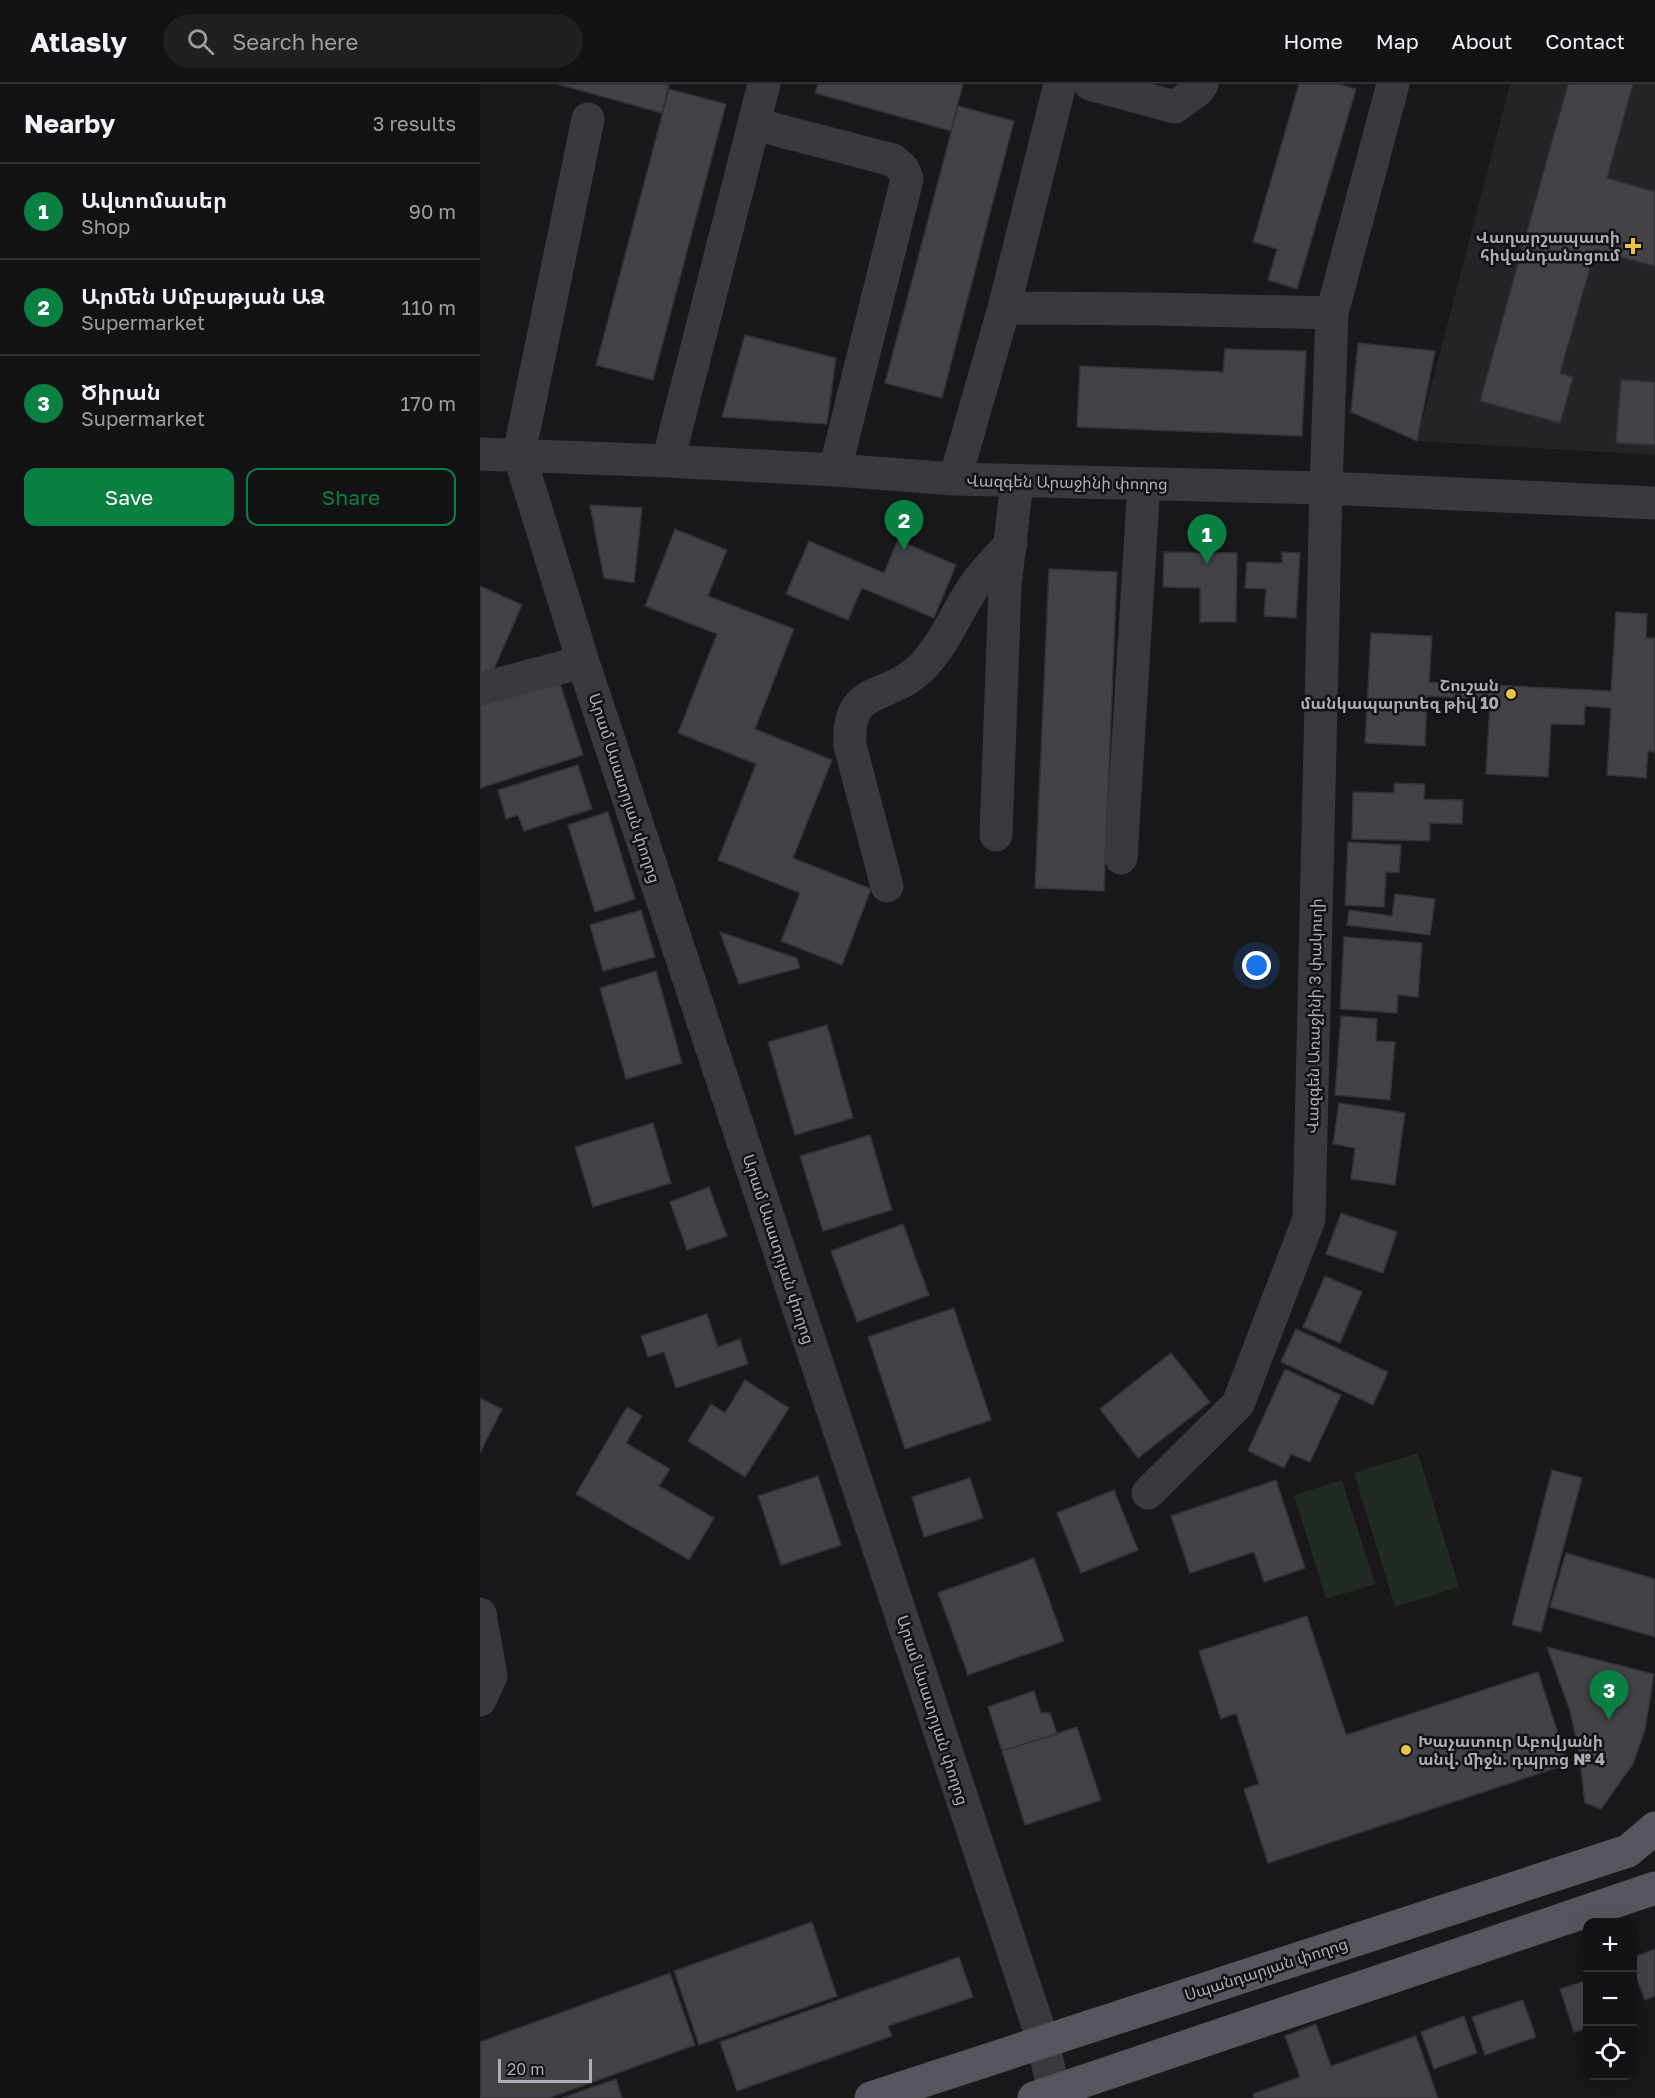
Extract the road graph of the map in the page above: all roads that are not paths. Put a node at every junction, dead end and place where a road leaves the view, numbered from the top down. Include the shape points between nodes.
1 (764, 84) edge
2 (1060, 84) edge
3 (1090, 84) edge
4 (1202, 84) edge
5 (1393, 84) edge
6 (588, 119) dead end
7 (754, 124) junction
8 (1004, 308) junction
9 (1332, 313) junction
10 (480, 454) edge
11 (519, 454) junction
12 (668, 461) junction
13 (835, 470) junction
14 (955, 479) junction
15 (1017, 481) junction
16 (1144, 484) junction
17 (1326, 488) junction
18 (1655, 504) edge
19 (1011, 544) junction
20 (583, 662) junction
21 (480, 689) edge
22 (996, 835) dead end
23 (1121, 858) dead end
24 (887, 886) dead end
25 (1148, 1493) dead end
26 (480, 1614) edge
27 (480, 1700) edge
28 (1655, 1828) edge
29 (1655, 1888) edge
30 (1044, 2041) junction
31 (1047, 2096) edge
32 (871, 2098) edge

1 - 7 street
2 - 8 street
3 - 4 street via 1175,107
5 - 9 street, Վազգեն Առաջինի 3 փակուղի
6 - 11 street
7 - 12 street
7 - 13 street via 893,160 907,179
8 - 9 street
8 - 14 street
9 - 17 street, Վազգեն Առաջինի 3 փակուղի
10 - 11 street, Վազգեն Արաջինի փողոց
11 - 12 street, Վազգեն Արաջինի փողոց
11 - 20 street, Արամ Ասատրյան փողոց
12 - 13 street, Վազգեն Արաջինի փողոց
13 - 14 street, Վազգեն Արաջինի փողոց
14 - 15 street, Վազգեն Արաջինի փողոց
15 - 16 street, Վազգեն Արաջինի փողոց
15 - 19 street
16 - 17 street, Վազգեն Արաջինի փողոց
16 - 23 street
17 - 18 street, Վազգեն Արաջինի փողոց
17 - 25 street, Վազգեն Առաջինի 3 փակուղի via 1309,1219 1238,1404
19 - 22 street via 1005,586
19 - 24 street via 975,584 944,638 920,669 867,698 855,709 849,727 850,746
20 - 21 street
20 - 30 street, Արամ Ասատրյան փողոց
26 - 27 street via 491,1677
28 - 30 main road, Սպանդարյան փողոց via 1628,1851
29 - 31 main road
30 - 31 street, Արամ Ասատրյան փողոց
30 - 32 main road, Սպանդարյան փողոց

